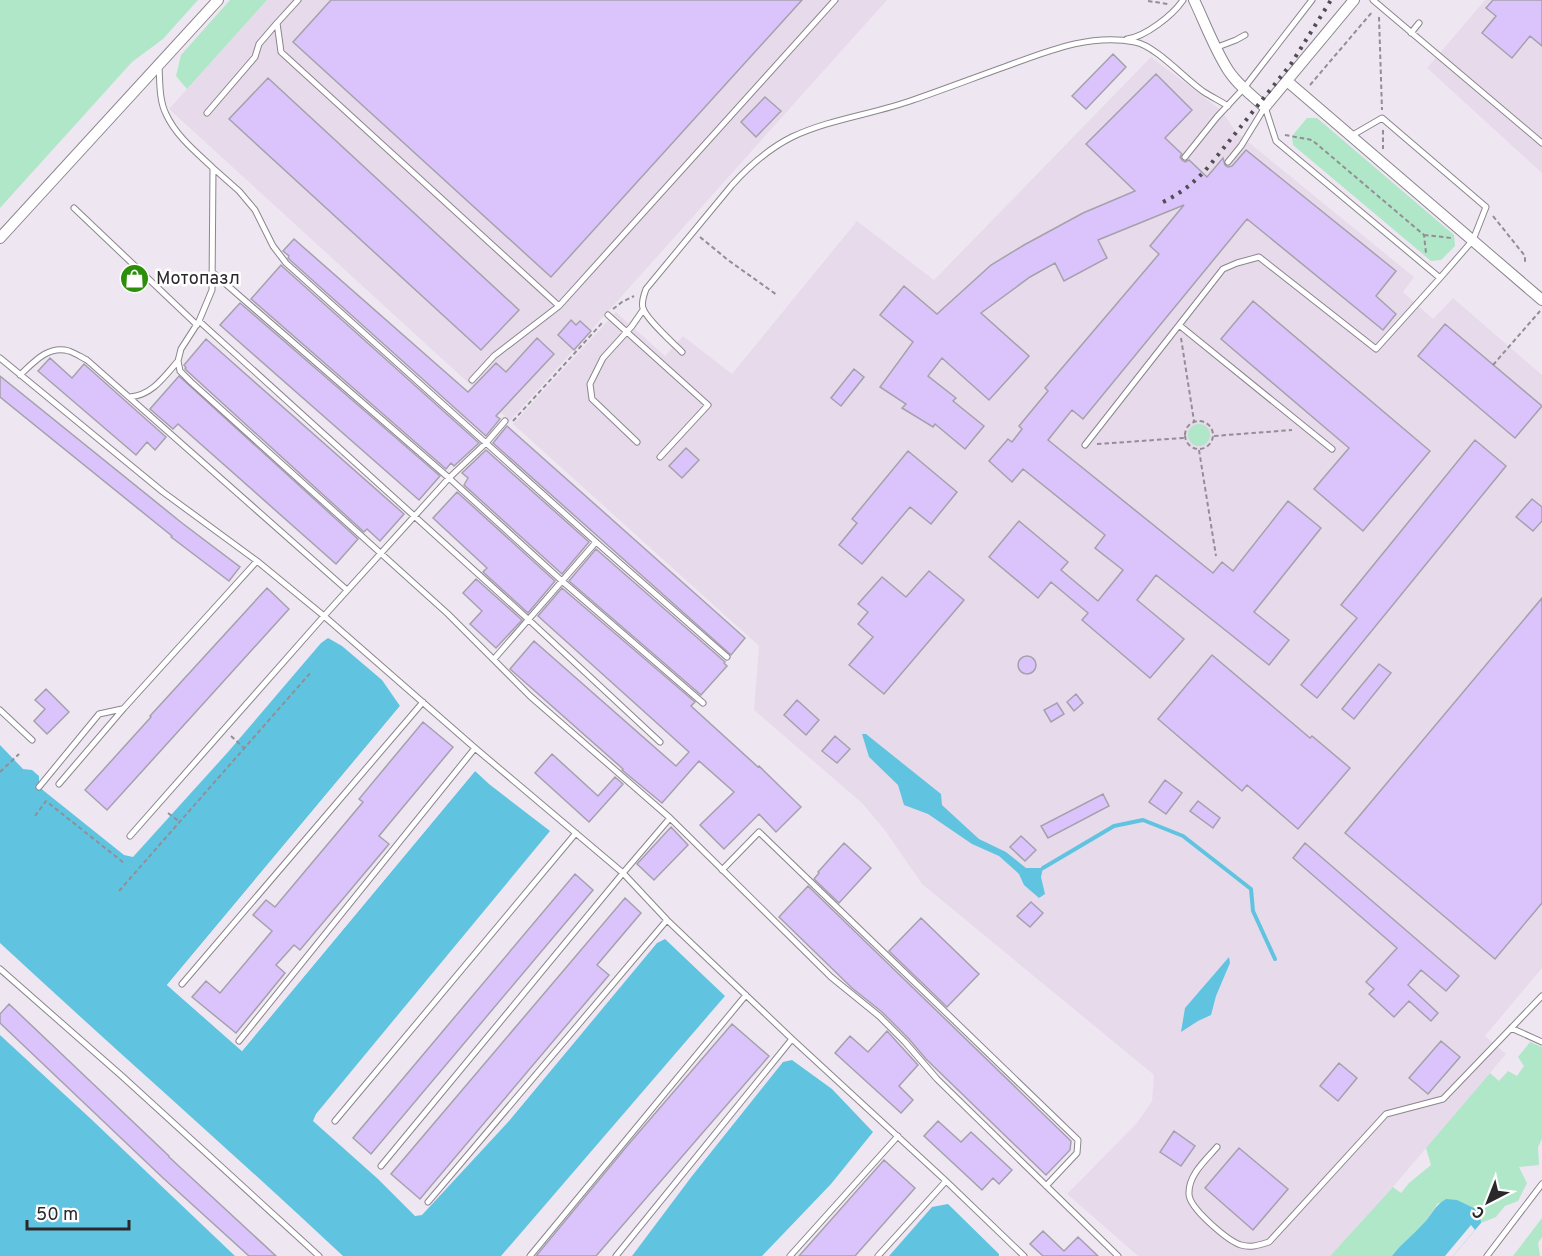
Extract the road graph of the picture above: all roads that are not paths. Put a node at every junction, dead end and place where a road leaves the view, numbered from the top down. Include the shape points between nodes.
1 (218, 0) edge
2 (298, 0) edge
3 (835, 0) edge
4 (1194, 0) edge
5 (1312, 0) edge
6 (1354, 0) edge
7 (1373, 0) edge
8 (1181, 3) edge
9 (277, 23) junction
10 (1419, 23) dead end
11 (1412, 33) junction
12 (1245, 35) dead end
13 (1120, 40) junction
14 (1215, 48) junction
15 (159, 65) junction
16 (1287, 81) junction
17 (1244, 88) junction
18 (1228, 106) junction
19 (1265, 107) junction
20 (207, 113) dead end
21 (1351, 136) junction
22 (1542, 143) edge
23 (1185, 157) dead end
24 (1228, 162) dead end
25 (213, 168) junction
26 (74, 208) dead end
27 (0, 238) edge
28 (1473, 240) junction
29 (212, 272) junction
30 (1440, 278) junction
31 (1542, 300) edge
32 (559, 306) junction
33 (643, 310) junction
34 (608, 315) road end
35 (198, 323) junction
36 (1179, 326) junction
37 (627, 332) junction
38 (682, 352) dead end
39 (0, 358) edge
40 (178, 361) junction
41 (20, 375) junction
42 (472, 380) dead end
43 (130, 397) junction
44 (505, 421) road end
45 (486, 442) junction
46 (637, 442) dead end
47 (1085, 445) road end
48 (1332, 449) dead end
49 (660, 457) dead end
50 (449, 478) junction
51 (414, 517) junction
52 (597, 542) junction
53 (381, 553) junction
54 (256, 561) junction
55 (562, 581) junction
56 (347, 590) junction
57 (324, 616) junction
58 (529, 620) junction
59 (727, 657) dead end
60 (494, 659) junction
61 (423, 702) junction
62 (703, 703) dead end
63 (124, 708) junction
64 (0, 710) edge
65 (32, 740) dead end
66 (660, 742) dead end
67 (475, 748) junction
68 (59, 784) dead end
69 (39, 787) dead end
70 (670, 818) junction
71 (576, 833) junction
72 (130, 836) dead end
73 (722, 870) junction
74 (623, 873) junction
75 (667, 920) junction
76 (0, 969) edge
77 (182, 984) dead end
78 (746, 995) junction
79 (1542, 996) edge
80 (1511, 1028) junction
81 (792, 1039) junction
82 (239, 1041) dead end
83 (1542, 1042) edge
84 (336, 1121) dead end
85 (898, 1136) junction
86 (1217, 1147) dead end
87 (381, 1166) dead end
88 (946, 1181) junction
89 (1542, 1184) edge
90 (1046, 1186) junction
91 (428, 1202) dead end
92 (319, 1256) edge
93 (530, 1256) edge
94 (616, 1256) edge
95 (790, 1256) edge
96 (878, 1256) edge
97 (1024, 1256) edge
98 (1118, 1256) edge
99 (1487, 1256) edge

1 - 15 street
2 - 9 lane
3 - 32 lane
4 - 14 street
5 - 17 lane
6 - 16 street
7 - 11 lane
8 - 13 lane via 1148,31
9 - 20 lane via 259,44 255,57
9 - 32 lane via 281,52
10 - 11 lane
11 - 22 lane
12 - 14 lane
13 - 18 lane via 1138,42 1148,48
13 - 33 lane via 1062,46 914,100 829,124 769,150 746,169 646,289
14 - 17 street
15 - 25 lane via 165,113 177,133
15 - 27 street
16 - 19 street
16 - 21 street
17 - 18 lane
17 - 19 street
18 - 23 lane
19 - 24 lane
19 - 30 lane via 1276,141
21 - 28 street
21 - 28 lane via 1382,118 1486,207
25 - 29 lane
25 - 45 lane via 255,210 286,263
26 - 35 lane
28 - 30 lane
28 - 31 street
29 - 35 lane via 212,290
29 - 50 lane
30 - 36 lane via 1376,349 1259,257 1223,269
32 - 42 lane via 494,356
33 - 37 lane
33 - 38 lane
34 - 37 lane
35 - 40 lane
35 - 51 lane
36 - 47 lane
36 - 48 lane
37 - 46 lane via 603,358 590,384 592,399
37 - 49 lane via 708,405
39 - 41 lane
40 - 43 lane via 148,392
40 - 53 lane via 180,370 191,382
41 - 43 lane via 41,355 54,350 69,351 87,360
41 - 54 lane via 163,492
43 - 56 lane
44 - 45 lane
45 - 50 lane
45 - 52 lane
50 - 51 lane
50 - 55 lane
51 - 53 lane
51 - 58 lane
52 - 55 lane
52 - 59 lane
53 - 56 lane
53 - 60 lane
54 - 57 lane
54 - 63 lane
55 - 58 lane
55 - 62 lane
56 - 57 lane
57 - 61 lane
57 - 72 lane
58 - 60 lane
58 - 66 lane
60 - 70 lane via 530,696
61 - 67 lane
61 - 77 lane
63 - 68 lane
63 - 69 lane via 99,714
64 - 65 lane
67 - 71 lane
67 - 82 lane
70 - 73 lane
70 - 74 lane
71 - 74 lane
71 - 84 lane
73 - 90 lane via 831,977 879,1016
73 - 90 lane via 759,832 1078,1140 1077,1153
74 - 75 lane
74 - 87 lane
75 - 78 lane
75 - 91 lane
76 - 92 lane
78 - 81 lane
78 - 93 lane
79 - 80 lane
80 - 83 lane
80 - 86 lane via 1443,1099 1386,1114 1269,1242 1244,1246 1232,1241 1196,1210 1188,1197 1197,1170
81 - 85 lane
81 - 94 lane
85 - 88 lane
85 - 95 lane
88 - 96 lane
88 - 97 lane
89 - 99 lane
90 - 98 lane

